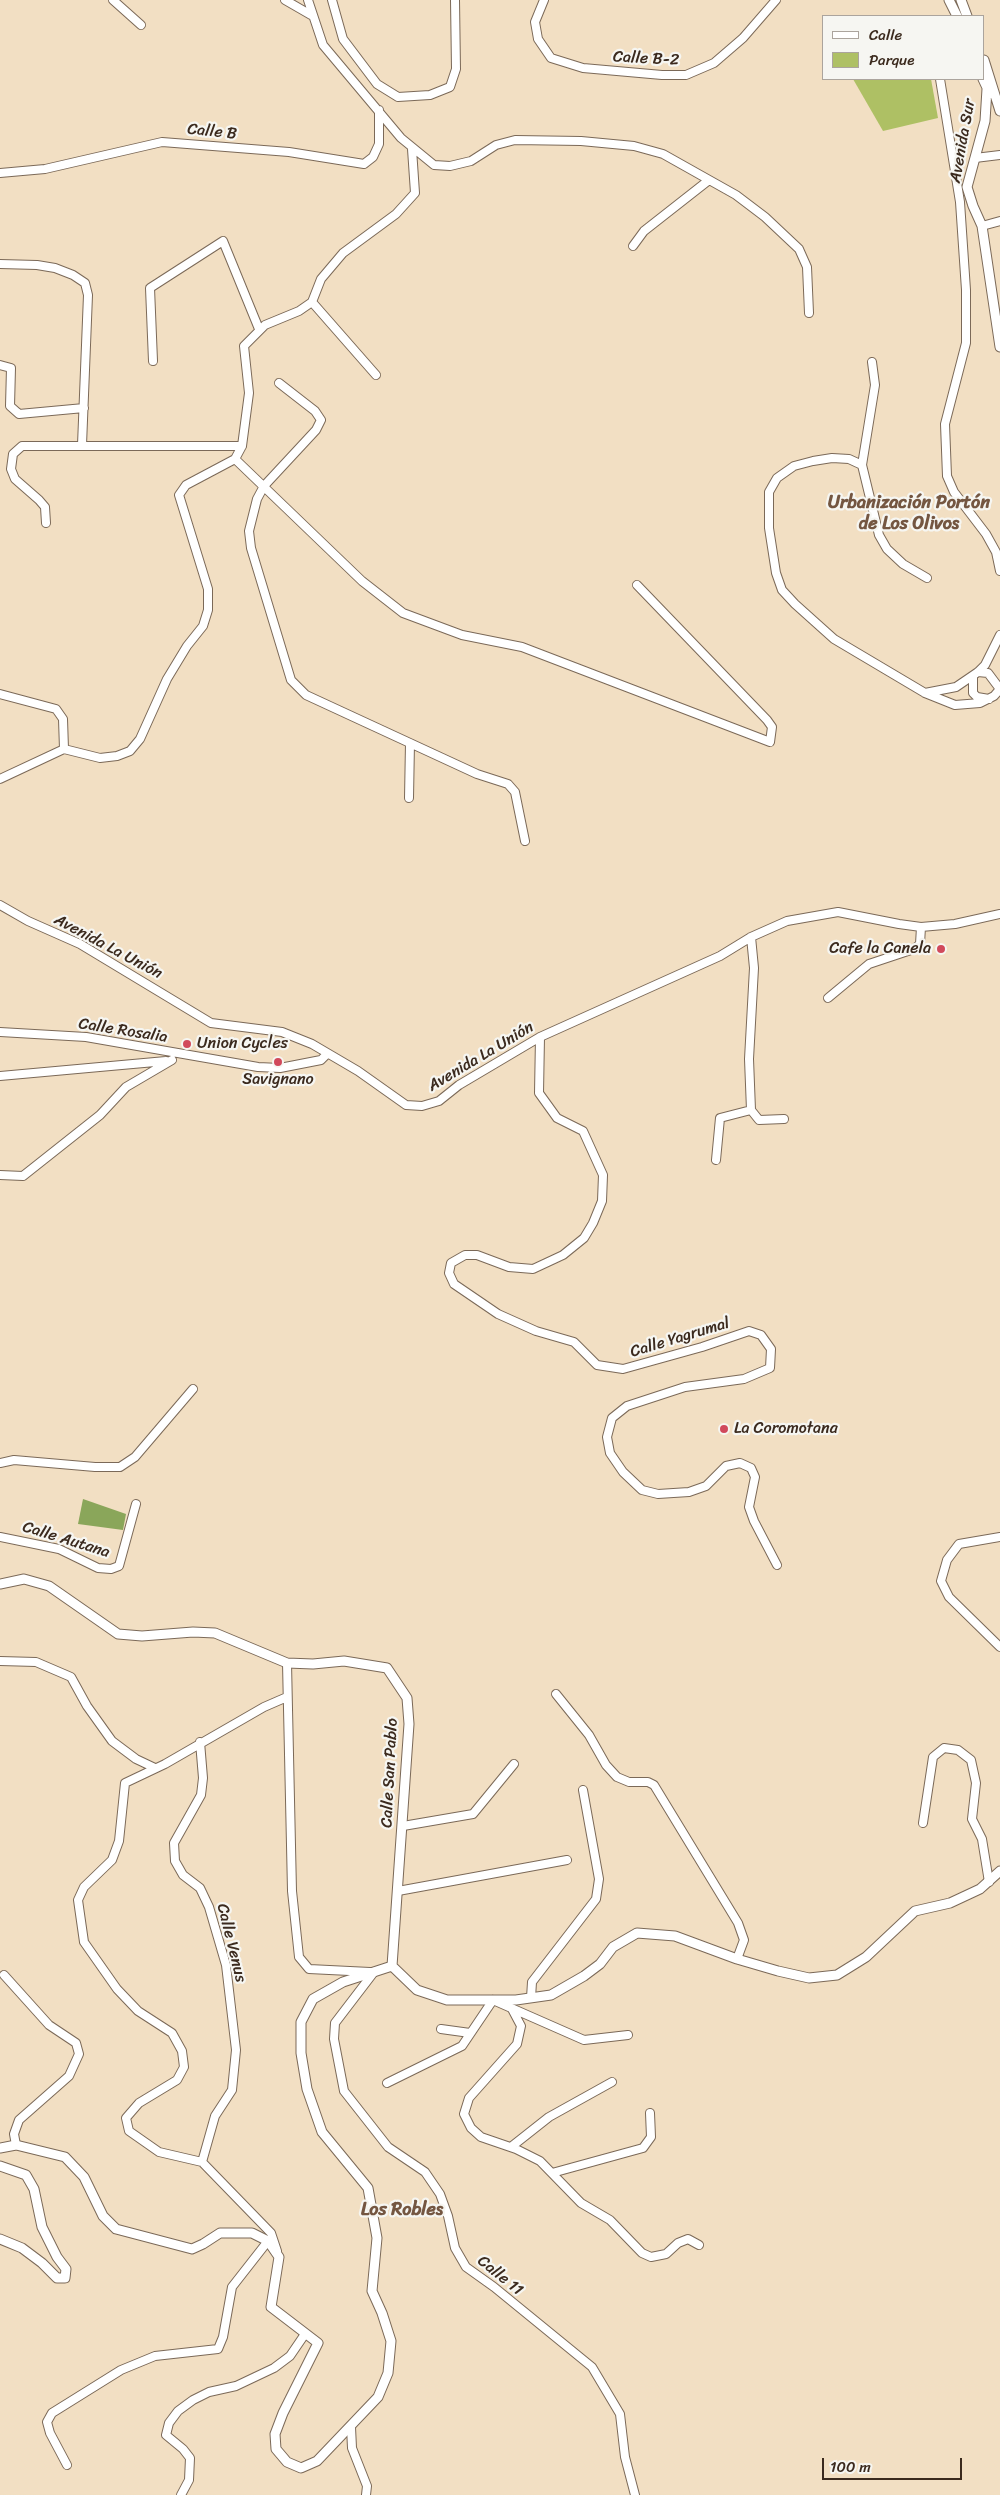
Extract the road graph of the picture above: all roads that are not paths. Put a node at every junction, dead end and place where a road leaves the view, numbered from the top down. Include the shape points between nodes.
1 (113, 0) edge
2 (285, 0) edge
3 (308, 0) edge
4 (332, 0) edge
5 (455, 0) edge
6 (544, 0) edge
7 (776, 0) edge
8 (949, 0) edge
9 (961, 0) edge
10 (311, 15) junction
11 (956, 15) edge
12 (968, 15) edge
13 (141, 25) dead end
14 (985, 63) edge
15 (940, 80) edge
16 (982, 80) edge
17 (987, 89) junction
18 (380, 110) junction
19 (1000, 113) edge
20 (412, 149) junction
21 (1000, 155) edge
22 (974, 158) junction
23 (0, 173) edge
24 (709, 180) junction
25 (1000, 221) edge
26 (982, 226) junction
27 (632, 246) dead end
28 (0, 264) edge
29 (312, 302) junction
30 (809, 313) dead end
31 (259, 329) junction
32 (1000, 347) edge
33 (153, 361) dead end
34 (872, 362) dead end
35 (0, 365) edge
36 (376, 375) dead end
37 (279, 383) dead end
38 (84, 408) junction
39 (82, 445) junction
40 (242, 446) junction
41 (235, 459) junction
42 (862, 465) junction
43 (264, 486) junction
44 (46, 523) dead end
45 (1000, 572) edge
46 (927, 578) dead end
47 (637, 585) dead end
48 (1000, 635) edge
49 (976, 674) junction
50 (1000, 689) edge
51 (925, 693) junction
52 (0, 694) edge
53 (989, 699) junction
54 (410, 743) junction
55 (64, 749) junction
56 (0, 779) edge
57 (409, 798) dead end
58 (525, 841) dead end
59 (0, 906) edge
60 (1000, 914) edge
61 (921, 926) junction
62 (751, 937) junction
63 (828, 998) dead end
64 (0, 1032) edge
65 (540, 1037) junction
66 (327, 1054) junction
67 (190, 1056) junction
68 (172, 1060) junction
69 (0, 1076) edge
70 (751, 1110) junction
71 (784, 1119) dead end
72 (716, 1160) dead end
73 (0, 1176) edge
74 (193, 1389) dead end
75 (0, 1463) edge
76 (136, 1504) dead end
77 (0, 1537) edge
78 (1000, 1537) edge
79 (777, 1565) dead end
80 (0, 1584) edge
81 (1000, 1646) edge
82 (0, 1661) edge
83 (287, 1663) junction
84 (556, 1694) dead end
85 (287, 1696) junction
86 (200, 1742) junction
87 (514, 1764) dead end
88 (156, 1768) junction
89 (583, 1790) dead end
90 (923, 1824) dead end
91 (403, 1826) junction
92 (567, 1860) dead end
93 (1000, 1871) edge
94 (989, 1882) junction
95 (398, 1891) junction
96 (737, 1959) junction
97 (392, 1966) junction
98 (374, 1972) junction
99 (4, 1975) dead end
100 (532, 1998) junction
101 (493, 2000) junction
102 (512, 2009) junction
103 (441, 2030) dead end
104 (470, 2033) junction
105 (628, 2035) dead end
106 (387, 2082) dead end
107 (612, 2082) dead end
108 (650, 2113) dead end
109 (16, 2144) junction
110 (511, 2147) junction
111 (0, 2148) edge
112 (202, 2162) junction
113 (0, 2166) edge
114 (552, 2173) junction
115 (0, 2240) edge
116 (268, 2241) junction
117 (699, 2245) dead end
118 (279, 2257) junction
119 (305, 2334) junction
120 (351, 2427) junction
121 (67, 2464) dead end
122 (181, 2495) edge
123 (366, 2495) edge
124 (635, 2495) edge

1 - 13 street
2 - 10 street
3 - 10 street
4 - 5 street via 343,40 377,84 398,97 430,95 450,87 456,70
6 - 7 street, Calle B-2 via 535,22 538,39 551,58 583,68 686,75 714,63 743,38
8 - 11 street
9 - 12 street
10 - 18 street via 323,45
14 - 19 street, Avenida Sur
15 - 45 street via 960,202 966,290 966,344 945,424 948,476 954,492 996,552
16 - 17 street, Avenida Sur
17 - 19 street, Avenida Sur
17 - 22 street, Avenida Sur via 985,121
18 - 20 street
18 - 23 street, Calle B via 379,144 374,157 364,164 289,152 162,142 45,169
20 - 24 street via 434,165 450,166 471,161 496,145 515,140 634,146 664,154
20 - 29 street via 415,193 396,214 343,252 321,279
21 - 22 street
22 - 26 street, Avenida Sur via 967,186
24 - 27 street via 644,231
24 - 30 street via 765,217 799,250 807,267
25 - 26 street
26 - 32 street, Avenida Sur
28 - 38 street via 55,268 85,284 88,295
29 - 31 street
29 - 36 street
31 - 33 street via 223,241 150,288
31 - 40 street via 244,346 249,392
34 - 42 street via 875,385
35 - 38 street via 11,368 10,406 19,414
37 - 43 street via 315,411 321,420 316,430
38 - 39 street
39 - 40 street
39 - 44 street via 22,446 13,454 11,469 15,479 45,507
40 - 41 street
41 - 43 street
41 - 55 street via 186,484 179,495 208,589 208,610 203,626 186,646 167,679 140,739 130,751 117,756 100,758
42 - 46 street via 883,542 903,564
42 - 51 street via 848,459 822,460 794,466 777,478 769,492 769,528 776,573 782,590 834,638
43 - 47 street via 362,581 403,613 462,635 522,647 770,742 772,727 767,720
43 - 54 street via 257,499 250,531 251,548 290,680 306,696
48 - 49 street
49 - 50 street via 988,673
49 - 51 street via 956,687
49 - 53 street via 973,693 977,698
50 - 53 street
51 - 53 street via 955,705
52 - 55 street via 56,709 63,720
54 - 57 street
54 - 58 street via 477,774 508,784 515,792
55 - 56 street
59 - 66 street, Avenida La Unión via 80,944 211,1022 282,1032
60 - 61 street, Avenida La Unión via 955,924
61 - 62 street, Avenida La Unión via 838,912 787,921
61 - 63 street via 920,944 914,949 869,964
62 - 65 street, Avenida La Unión via 720,956
62 - 70 street via 754,975 749,1059
64 - 67 street, Calle Rosalia via 86,1037
65 - 66 street, Avenida La Unión via 459,1085 439,1101 422,1106 406,1105 358,1071
65 - 79 street, Calle Yagrumal via 539,1093 557,1118 583,1131 602,1175 602,1201 584,1238 564,1255 533,1269 509,1267 477,1255 465,1255 451,1263 449,1273 461,1290 498,1314 536,1331 574,1342 597,1365 624,1369 749,1331 761,1335 771,1349 770,1368 744,1379 685,1387 627,1406 612,1418 607,1437 610,1453 623,1472 642,1490 658,1494 689,1492 706,1486 726,1466 740,1463 751,1468 755,1477 750,1507
66 - 67 street, Calle Rosalia via 321,1060 280,1068
67 - 68 street
68 - 69 street
68 - 73 street via 126,1087 100,1115 23,1176
70 - 71 street via 759,1120
70 - 72 street via 720,1118
74 - 75 street via 135,1457 120,1467 95,1468 14,1460
76 - 77 street, Calle Autana via 119,1566 111,1569 98,1568 60,1549
78 - 81 street via 959,1544 947,1560 940,1581 949,1597
80 - 83 street, Calle San Pablo via 24,1579 49,1586 118,1634 215,1633
82 - 88 street via 36,1662 70,1677 112,1741
83 - 85 street
83 - 91 street, Calle San Pablo via 344,1661 387,1668 407,1698 409,1724
84 - 96 street via 617,1777 654,1786 738,1923 744,1940
85 - 86 street
85 - 98 street via 292,1891 299,1957 309,1969
86 - 88 street
86 - 112 street, Calle Venus via 201,1795 174,1844 175,1861 183,1875 200,1888 209,1907 226,1964 236,2050 232,2090 215,2116
87 - 91 street via 473,1814
88 - 112 street via 125,1782 119,1842 112,1860 84,1887 78,1900 78,1911 84,1942 117,1989 138,2011 172,2033 182,2051 184,2067 177,2080 139,2103 126,2118 129,2131 160,2152
89 - 100 street via 600,1879 596,1899 532,1982
90 - 94 street via 933,1757 944,1748 958,1750 972,1760 976,1782 972,1818 982,1839
91 - 95 street, Calle San Pablo
92 - 95 street
93 - 94 street
94 - 96 street via 950,1903 915,1911 866,1957 837,1975 809,1978
95 - 97 street, Calle San Pablo
96 - 100 street via 675,1936 637,1934 613,1947 600,1964 584,1976 551,1995
97 - 98 street
97 - 101 street via 417,1990 447,2000
98 - 120 street via 343,1982 313,1999 301,2022 301,2054 307,2089 322,2132 368,2188 376,2238 372,2291 391,2341 388,2374 378,2397
98 - 124 street, Calle 11 via 335,2022 334,2039 344,2091 388,2147 425,2172 440,2194 455,2248 466,2267 494,2286 592,2367 620,2414 625,2457
99 - 109 street via 49,2025 76,2043 79,2054 69,2076 19,2120 14,2134
100 - 101 street
101 - 102 street
101 - 104 street
102 - 105 street via 584,2040
102 - 110 street via 521,2026 517,2044 469,2098 464,2114 470,2128 481,2138
103 - 104 street
104 - 106 street via 462,2046
107 - 110 street via 549,2117
108 - 114 street via 651,2137 643,2148
109 - 111 street
109 - 116 street via 65,2157 84,2177 103,2216 116,2229 192,2249 220,2233 252,2233
110 - 114 street via 540,2161
112 - 118 street via 271,2233
113 - 115 street via 26,2175 34,2189 42,2226 66,2269 65,2278 57,2278 22,2248
114 - 117 street via 581,2203 610,2220 651,2258 666,2254 688,2239
116 - 118 street
116 - 121 street via 232,2287 218,2348 155,2356 130,2366 52,2413 47,2422 50,2434
118 - 119 street via 271,2307
119 - 120 street via 318,2343 282,2413 275,2434 276,2449 287,2462 301,2468 316,2461
119 - 122 street via 290,2356 274,2368 236,2386 209,2392 178,2411 169,2423 166,2435 190,2458 189,2480
120 - 123 street via 352,2448 367,2486

